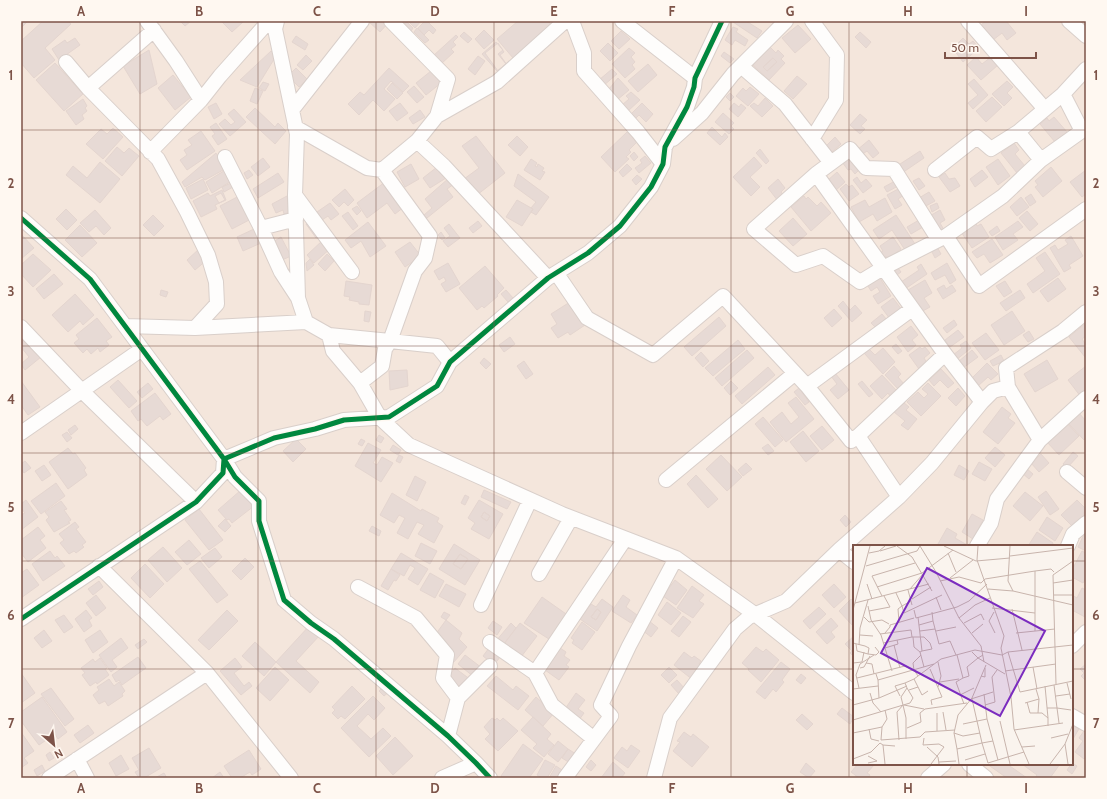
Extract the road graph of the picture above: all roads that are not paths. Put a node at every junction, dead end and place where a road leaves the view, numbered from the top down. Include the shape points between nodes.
1 (269, 21) edge
2 (277, 21) edge
3 (362, 21) edge
4 (391, 21) edge
5 (565, 21) edge
6 (572, 21) edge
7 (622, 21) edge
8 (722, 21) edge
9 (786, 21) edge
10 (812, 21) edge
11 (968, 21) edge
12 (1069, 21) edge
13 (151, 25) edge
14 (1086, 36) edge
15 (66, 62) dead end
16 (742, 67) junction
17 (1086, 69) edge
18 (695, 78) junction
19 (88, 88) junction
20 (1063, 94) junction
21 (201, 100) junction
22 (1044, 108) junction
23 (292, 110) junction
24 (437, 116) junction
25 (295, 128) junction
26 (1084, 129) edge
27 (1018, 132) junction
28 (812, 139) junction
29 (417, 141) junction
30 (665, 147) junction
31 (150, 152) junction
32 (225, 157) dead end
33 (1041, 160) junction
34 (831, 163) junction
35 (663, 164) junction
36 (382, 170) junction
37 (935, 170) dead end
38 (816, 174) junction
39 (295, 195) junction
40 (1084, 212) edge
41 (21, 218) edge
42 (296, 219) junction
43 (261, 228) junction
44 (942, 238) junction
45 (884, 268) junction
46 (352, 272) dead end
47 (552, 276) junction
48 (298, 298) junction
49 (912, 309) junction
50 (1086, 312) edge
51 (306, 322) junction
52 (125, 326) junction
53 (21, 327) edge
54 (195, 328) junction
55 (329, 335) junction
56 (390, 341) junction
57 (142, 348) junction
58 (945, 354) junction
59 (450, 362) junction
60 (794, 374) junction
61 (360, 382) junction
62 (807, 386) junction
63 (1008, 387) junction
64 (81, 390) junction
65 (1086, 398) edge
66 (982, 402) junction
67 (380, 418) junction
68 (21, 433) edge
69 (858, 436) junction
70 (1040, 440) junction
71 (224, 459) junction
72 (1067, 472) dead end
73 (666, 480) dead end
74 (1086, 488) edge
75 (899, 497) junction
76 (530, 500) junction
77 (196, 502) junction
78 (571, 518) junction
79 (1086, 523) edge
80 (625, 539) junction
81 (978, 545) edge
82 (1068, 545) edge
83 (839, 550) junction
84 (676, 558) junction
85 (853, 561) edge
86 (99, 566) junction
87 (539, 574) dead end
88 (358, 587) dead end
89 (481, 605) dead end
90 (756, 615) junction
91 (21, 618) edge
92 (1086, 632) edge
93 (490, 642) dead end
94 (1073, 645) edge
95 (490, 666) dead end
96 (207, 673) junction
97 (535, 673) junction
98 (853, 691) edge
99 (458, 698) junction
100 (1073, 717) edge
101 (1086, 724) edge
102 (448, 736) junction
103 (594, 739) junction
104 (77, 759) junction
105 (476, 762) junction
106 (943, 765) edge
107 (970, 765) edge
108 (49, 778) edge
109 (87, 778) edge
110 (291, 778) edge
111 (442, 778) edge
112 (490, 778) edge
113 (565, 778) edge
114 (654, 778) edge
115 (928, 778) edge
116 (986, 778) edge

1 - 21 street
2 - 23 street via 275,29
3 - 23 street
4 - 24 street via 448,79
5 - 24 street via 497,82
6 - 35 street via 584,53 584,71
7 - 18 street
8 - 18 street
9 - 16 street
10 - 28 street via 837,56 836,100
11 - 22 street
12 - 14 street
13 - 19 street
13 - 21 street
15 - 19 street
16 - 28 street via 785,104
16 - 30 street via 733,74 702,113
17 - 20 street
18 - 30 street via 687,107
19 - 31 street
20 - 22 street
20 - 26 street
21 - 31 street
22 - 27 street
23 - 25 street
24 - 29 street
25 - 36 street via 367,168
25 - 39 street
26 - 33 street
27 - 33 street
27 - 37 street via 991,149 978,138
28 - 34 street
29 - 36 street
29 - 47 street
30 - 35 street
31 - 54 street via 158,159 187,212 208,255 216,282 217,304
32 - 43 street
33 - 44 street via 1003,196
34 - 38 street
34 - 44 street via 850,149 866,168 894,169
35 - 47 street via 651,187 620,226 588,253
36 - 56 street via 430,236 424,258 415,271
38 - 45 street
38 - 45 street via 754,229 796,265 823,256 860,282
39 - 42 street
39 - 46 street
40 - 44 street via 979,286
41 - 52 street via 90,279
42 - 43 street
42 - 48 street
43 - 48 street via 281,272
44 - 45 street
45 - 49 street
47 - 59 street
47 - 60 street via 587,318 653,355 723,296
48 - 51 street
49 - 58 street
49 - 62 street
50 - 63 street via 1063,331 1006,368
51 - 54 street
51 - 55 street
52 - 54 street
52 - 57 street
53 - 64 street
55 - 56 street
55 - 61 street via 333,351
56 - 59 street via 438,346
56 - 61 street via 382,366
57 - 64 street
57 - 71 street
58 - 66 street
58 - 69 street
59 - 67 street via 437,386 389,417
60 - 62 street
60 - 73 street
61 - 67 street
62 - 69 street via 850,441
63 - 66 street via 993,391
63 - 70 street
64 - 68 street
64 - 77 street
65 - 70 street
66 - 75 street via 932,463
67 - 71 street via 344,420 274,438
67 - 76 street via 409,444
69 - 75 street
70 - 81 street via 997,499 992,523
71 - 77 street via 223,473
71 - 102 street via 235,476 259,501 259,521 284,600
72 - 74 street
75 - 83 street
76 - 78 street
76 - 89 street
77 - 86 street
78 - 80 street
78 - 87 street
79 - 82 street via 1073,534
80 - 84 street
80 - 97 street
83 - 85 street
83 - 90 street via 786,601
84 - 90 street
84 - 103 street via 601,705 611,716
86 - 91 street
86 - 96 street
88 - 99 street via 416,618 447,655 443,678
90 - 98 street
90 - 114 street via 743,621 735,629 670,718
92 - 94 street
93 - 97 street
95 - 99 street
96 - 104 street
96 - 110 street
97 - 103 street via 552,705
99 - 102 street
100 - 101 street
102 - 105 street
103 - 113 street
104 - 108 street
104 - 109 street
105 - 111 street
105 - 112 street
106 - 115 street
107 - 116 street

